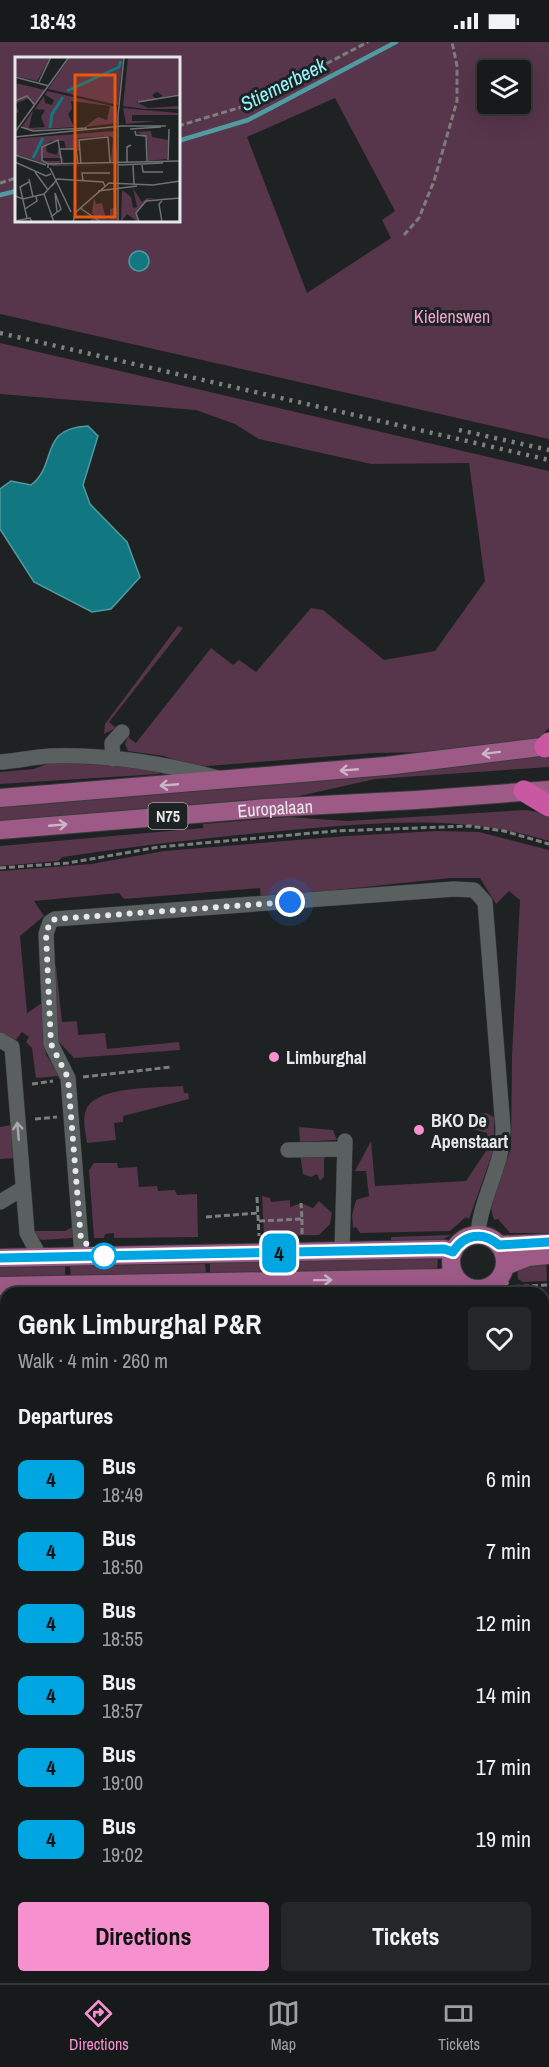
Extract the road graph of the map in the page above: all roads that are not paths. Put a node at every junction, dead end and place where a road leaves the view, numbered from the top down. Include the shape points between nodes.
1 (122, 732) dead end
2 (548, 745) edge
3 (112, 759) junction
4 (0, 762) edge
5 (227, 780) junction
6 (549, 790) edge
7 (524, 791) junction
8 (0, 798) edge
9 (549, 806) edge
10 (0, 830) edge
11 (0, 1040) edge
12 (288, 1150) dead end
13 (22, 1189) junction
14 (0, 1202) edge
15 (478, 1235) junction
16 (549, 1243) edge
17 (499, 1245) junction
18 (342, 1252) junction
19 (453, 1252) junction
20 (549, 1255) edge
21 (82, 1256) junction
22 (40, 1257) junction
23 (0, 1258) edge
24 (505, 1266) junction
25 (453, 1275) junction
26 (0, 1286) edge
27 (471, 1287) edge
28 (488, 1287) edge
29 (549, 1619) edge
30 (549, 1623) edge

1 - 3 street via 112,743
2 -> 5 main road, Europalaan / N75 via 386,766
3 - 4 street, Europalaan via 47,756
3 - 5 street, Europalaan via 140,760
5 -> 8 main road, Europalaan / N75
6 - 7 main road, Europalaan / N75
7 - 9 highway
10 -> 7 main road, Europalaan / N75
13 -> 11 street via 12,1047
12 - 18 street via 345,1145
13 - 14 street
13 - 22 street via 27,1236
15 - 17 main road
15 - 19 main road via 463,1240
15 - 21 street via 481,1207 503,1141 486,902 474,890 454,889 50,922 46,934 51,1044 68,1078
16 - 17 main road
17 - 24 main road
18 - 19 main road
18 - 21 main road
19 - 25 main road
20 - 24 main road via 528,1257
21 - 22 main road
22 - 23 main road
24 - 28 main road via 498,1281
26 -> 25 main road
25 - 27 main road
29 - 30 street

